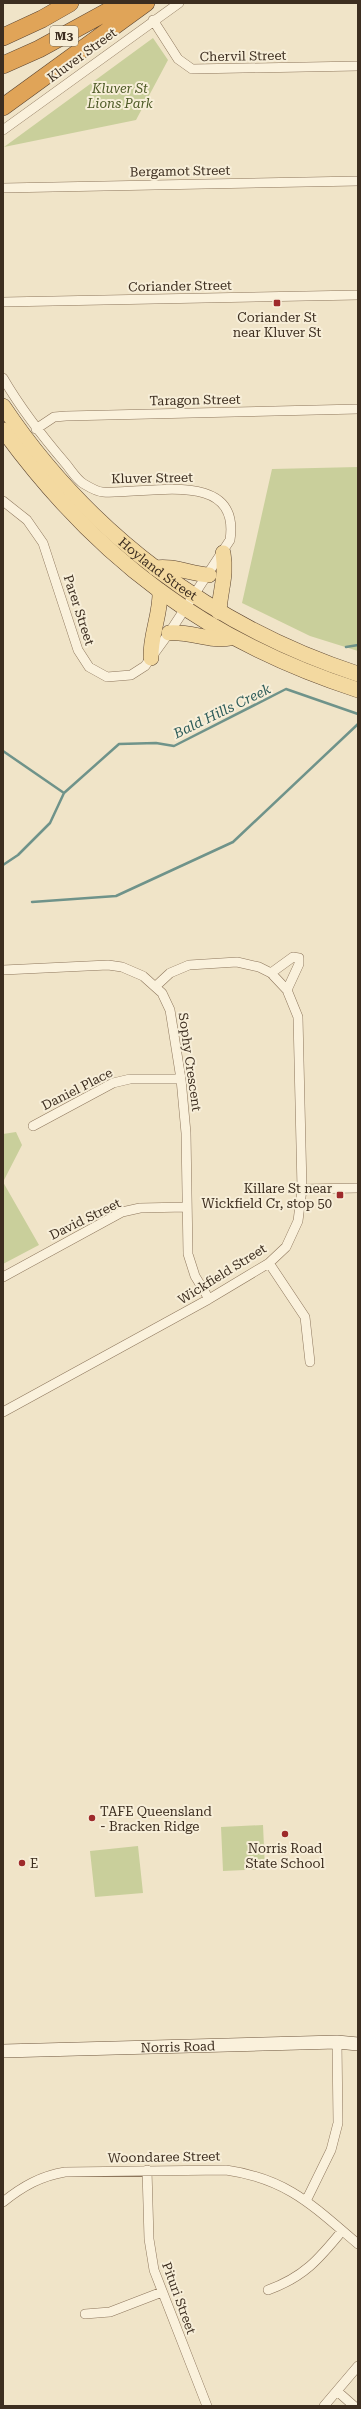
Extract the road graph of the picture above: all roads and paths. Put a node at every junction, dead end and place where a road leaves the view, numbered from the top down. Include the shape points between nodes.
1 (70, 3) edge
2 (124, 3) edge
3 (146, 3) edge
4 (178, 3) edge
5 (153, 20) junction
6 (3, 36) edge
7 (3, 66) edge
8 (358, 66) edge
9 (3, 107) edge
10 (3, 130) edge
11 (358, 181) edge
12 (3, 188) edge
13 (358, 295) edge
14 (3, 302) edge
15 (3, 378) edge
16 (3, 406) edge
17 (358, 409) edge
18 (36, 429) junction
19 (3, 430) edge
20 (3, 502) edge
21 (223, 553) junction
22 (155, 568) junction
23 (209, 575) junction
24 (160, 591) junction
25 (194, 596) junction
26 (185, 609) junction
27 (219, 612) junction
28 (169, 633) junction
29 (232, 638) junction
30 (151, 658) junction
31 (358, 674) edge
32 (358, 690) edge
33 (3, 970) edge
34 (271, 973) junction
35 (156, 986) junction
36 (287, 990) junction
37 (181, 1079) junction
38 (33, 1126) dead end
39 (358, 1188) edge
40 (302, 1189) junction
41 (186, 1207) junction
42 (269, 1263) junction
43 (3, 1277) edge
44 (209, 1299) junction
45 (310, 1362) dead end
46 (3, 1412) edge
47 (337, 2042) junction
48 (357, 2042) edge
49 (3, 2051) edge
50 (147, 2170) junction
51 (306, 2200) junction
52 (3, 2202) edge
53 (342, 2231) junction
54 (358, 2244) edge
55 (268, 2290) dead end
56 (162, 2292) junction
57 (85, 2314) dead end
58 (358, 2366) edge
59 (336, 2391) junction
60 (206, 2406) edge
61 (324, 2406) edge
62 (354, 2406) edge

1 - 6 highway, M3
2 - 7 highway, M3
3 - 9 highway
4 - 5 street, Kluver Street
5 - 8 street, Chervil Street via 178,59 192,69
5 - 10 street, Kluver Street
11 - 12 street, Bergamot Street
13 - 14 street, Coriander Street
15 - 18 street, Kluver Street
16 - 22 main road, Hoyland Street via 31,446 79,501 102,524
17 - 18 street, Taragon Street via 66,416 54,417
18 - 21 street, Kluver Street via 82,484 102,492 191,490 208,493 216,498 223,505 231,524 230,540
19 - 24 main road, Hoyland Street via 36,474 85,529 113,555
20 - 30 street, Parer Street via 27,520 43,543 78,650 89,667 107,677 122,677 138,671
21 - 23 street, Kluver Street
21 - 27 main road via 226,571
22 - 23 main road via 165,567 191,574
22 - 25 main road, Hoyland Street
23 - 25 street, Kluver Street
24 - 26 main road, Hoyland Street
24 - 30 main road
25 - 26 street, Parer Street
25 - 27 main road, Hoyland Street
26 - 28 street, Parer Street
26 - 29 main road, Hoyland Street
27 - 31 main road, Hoyland Street via 294,651
28 - 29 main road via 183,632 219,640
28 - 30 street, Parer Street
29 - 32 main road, Hoyland Street via 302,671
33 - 35 street, Sophy Crescent via 108,965 137,973
34 - 35 street, Wickfield Street via 259,967 237,962 189,965 170,973
34 - 36 street, Wickfield Street
34 - 36 street via 293,957 299,958 299,964
35 - 37 street, Sophy Crescent via 170,1010
36 - 40 street, Wickfield Street via 298,1017
37 - 38 street, Daniel Place via 130,1079 113,1083
37 - 41 street, Sophy Crescent via 186,1133
39 - 40 street
40 - 42 street, Wickfield Street via 298,1221 286,1247
41 - 43 street, David Street via 140,1208 122,1212
41 - 44 street, Sophy Crescent via 188,1254 195,1276
42 - 44 street, Wickfield Street
42 - 45 street via 305,1317
44 - 46 street, Wickfield Street
47 - 48 main road, Norris Road
47 - 49 main road, Norris Road
47 - 51 street via 338,2123 331,2150
50 - 51 street, Woondaree Street via 208,2168 251,2173 272,2181
50 - 52 street, Woondaree Street via 82,2171 48,2175 32,2182
50 - 56 street, Pituri Street via 151,2258
51 - 53 street, Woondaree Street
53 - 54 street, Woondaree Street
53 - 55 street via 308,2270 283,2285
56 - 57 street via 110,2312
56 - 60 street, Pituri Street
58 - 59 street
59 - 61 street
59 - 62 street

